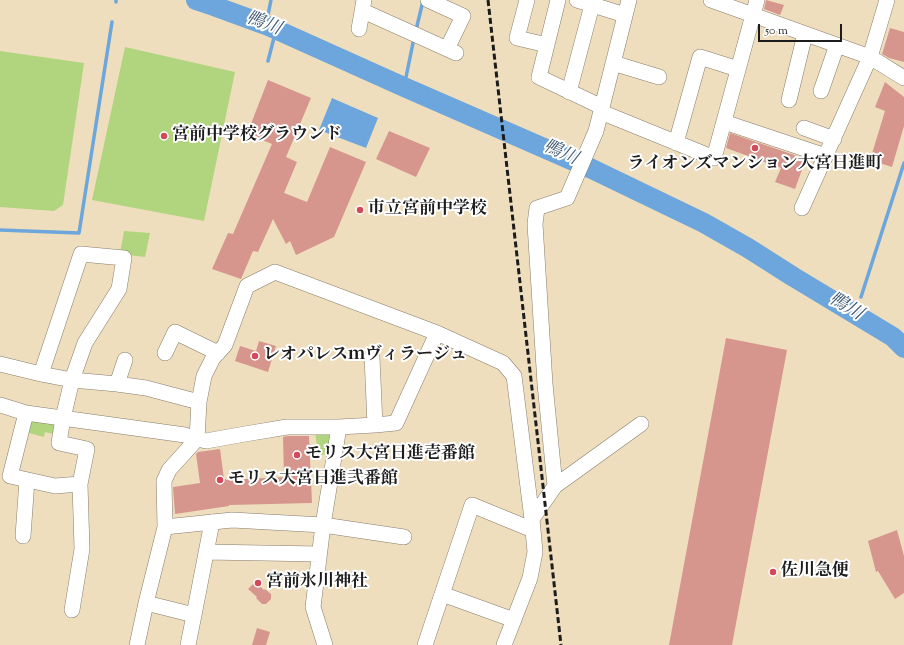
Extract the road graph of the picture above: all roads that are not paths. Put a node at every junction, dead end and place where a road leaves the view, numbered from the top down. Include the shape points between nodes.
1 (428, 0) edge
2 (527, 0) edge
3 (558, 0) edge
4 (577, 0) edge
5 (629, 0) edge
6 (711, 0) edge
7 (757, 0) edge
8 (887, 0) edge
9 (364, 5) edge
10 (592, 5) junction
11 (626, 15) junction
12 (753, 15) junction
13 (359, 29) dead end
14 (805, 34) junction
15 (547, 45) junction
16 (837, 45) junction
17 (870, 57) junction
18 (613, 63) junction
19 (738, 69) junction
20 (659, 77) dead end
21 (904, 78) edge
22 (821, 91) dead end
23 (569, 92) junction
24 (789, 100) dead end
25 (601, 110) junction
26 (724, 122) junction
27 (804, 128) dead end
28 (834, 139) junction
29 (676, 143) junction
30 (826, 156) junction
31 (802, 208) dead end
32 (436, 333) junction
33 (165, 352) dead end
34 (218, 353) junction
35 (372, 357) dead end
36 (124, 360) dead end
37 (0, 364) edge
38 (41, 374) junction
39 (72, 380) junction
40 (117, 384) junction
41 (198, 402) junction
42 (0, 405) edge
43 (26, 413) junction
44 (63, 418) junction
45 (641, 424) dead end
46 (374, 425) junction
47 (339, 427) junction
48 (197, 439) junction
49 (27, 480) junction
50 (80, 484) junction
51 (555, 486) junction
52 (212, 522) junction
53 (532, 524) junction
54 (323, 525) junction
55 (165, 528) junction
56 (23, 536) dead end
57 (404, 537) dead end
58 (206, 552) junction
59 (320, 554) junction
60 (442, 594) junction
61 (146, 603) junction
62 (72, 610) dead end
63 (194, 615) junction
64 (514, 620) junction
65 (137, 645) edge
66 (188, 645) edge
67 (325, 645) edge
68 (424, 645) edge
69 (504, 645) edge

1 - 9 street via 463,16 451,51
2 - 15 street via 517,38
3 - 15 street
4 - 10 street
5 - 11 street
6 - 12 street
7 - 12 street
8 - 17 street
9 - 13 street
10 - 11 street
10 - 23 street
11 - 18 street
12 - 14 street
12 - 19 street
14 - 16 street
14 - 24 street
15 - 23 street via 540,77
16 - 17 street
16 - 22 street
17 - 21 street
17 - 28 street
18 - 20 street
18 - 25 street
19 - 26 street
19 - 29 street via 700,57
23 - 25 street
25 - 29 street
25 - 51 street via 596,131 567,198 537,208 535,224
26 - 29 street via 714,158
26 - 30 street
27 - 28 street
28 - 30 street
30 - 31 street
32 - 34 street via 275,272 247,286 225,345
32 - 46 street via 396,423
32 - 53 street via 503,363 514,376
33 - 34 street via 175,332
34 - 41 street via 204,376
35 - 46 street
36 - 40 street
37 - 38 street
38 - 39 street
38 - 39 street via 81,254 124,258 119,289 85,343
39 - 40 street
39 - 44 street
40 - 41 street via 146,388
41 - 48 street
42 - 43 street
43 - 44 street
43 - 49 street via 10,476
44 - 48 street via 185,435
44 - 50 street via 59,443 87,449
45 - 51 street
46 - 47 street
47 - 48 street via 286,427 206,441
47 - 54 street
48 - 55 street via 169,470 164,481
49 - 50 street via 55,486
49 - 56 street
50 - 62 street via 82,549
51 - 53 street
52 - 54 street via 232,520
52 - 55 street
52 - 58 street
53 - 60 street via 472,505
53 - 64 street via 535,552 530,578
54 - 57 street
54 - 59 street
55 - 61 street
58 - 59 street
58 - 63 street
59 - 67 street via 313,607
60 - 64 street
60 - 68 street
61 - 63 street
61 - 65 street
63 - 66 street
64 - 69 street

